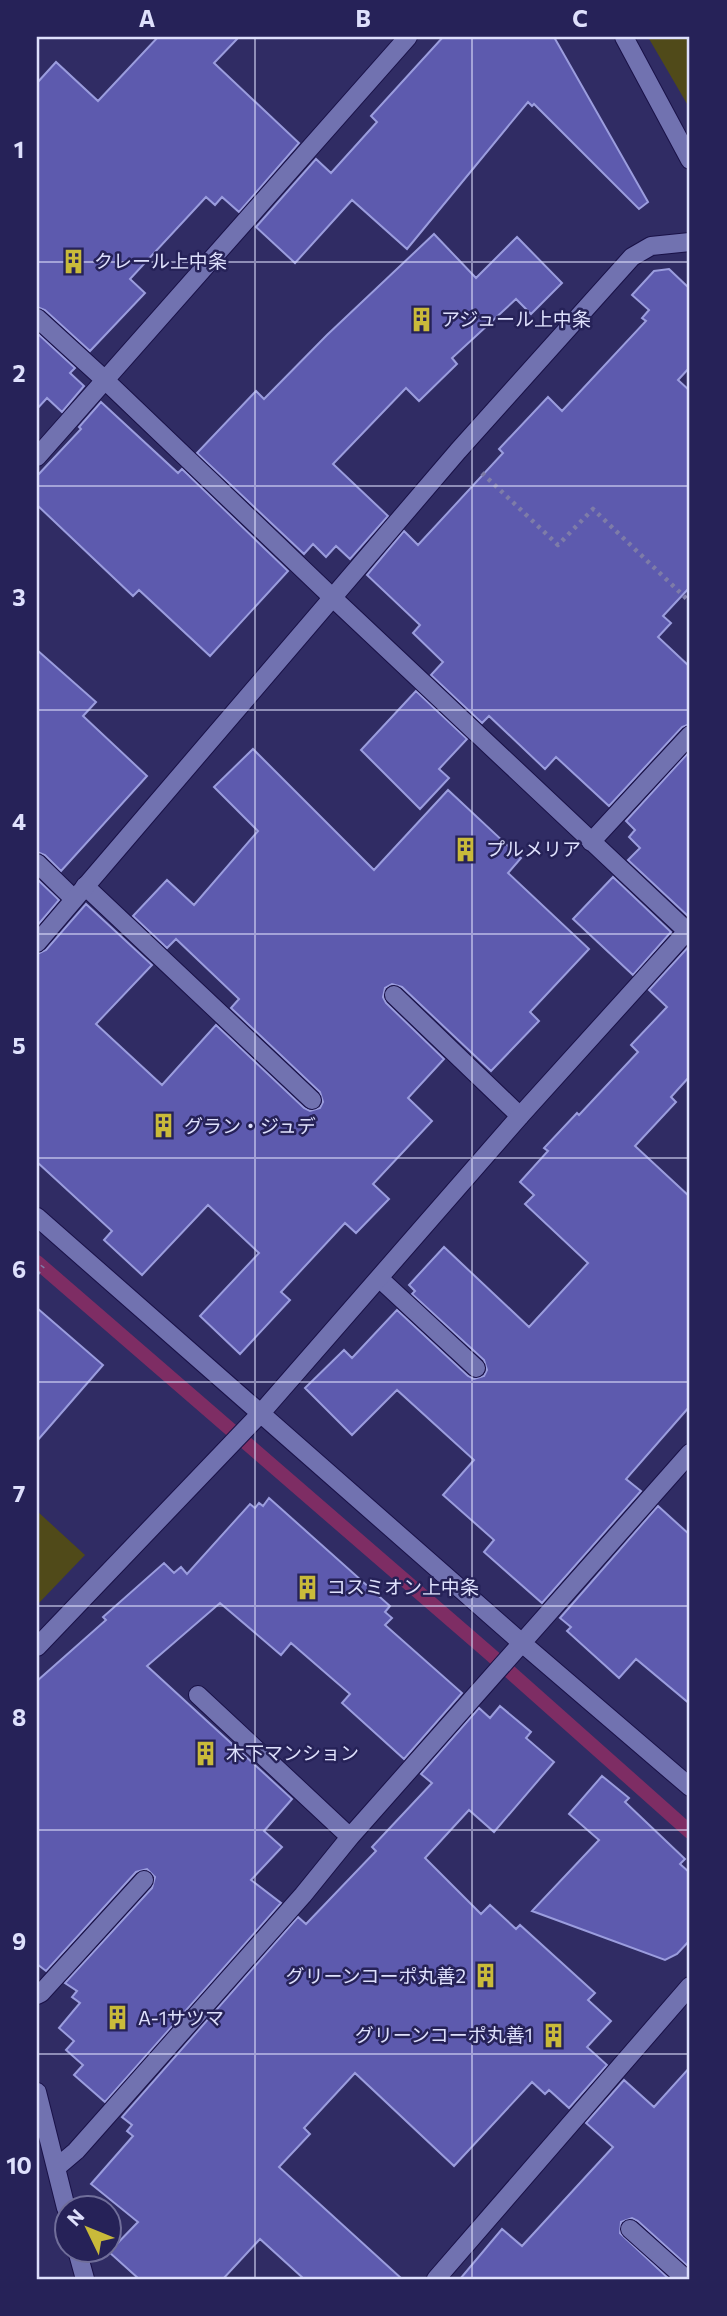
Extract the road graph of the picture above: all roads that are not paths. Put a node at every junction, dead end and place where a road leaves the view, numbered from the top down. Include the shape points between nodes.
1 (408, 37) edge
2 (624, 37) edge
3 (690, 160) edge
4 (690, 242) edge
5 (37, 318) edge
6 (105, 380) junction
7 (37, 457) edge
8 (333, 598) junction
9 (690, 735) edge
10 (591, 842) junction
11 (37, 863) edge
12 (80, 893) junction
13 (689, 931) edge
14 (37, 943) edge
15 (394, 995) dead end
16 (312, 1100) dead end
17 (520, 1116) junction
18 (37, 1217) edge
19 (380, 1279) junction
20 (475, 1368) dead end
21 (256, 1418) junction
22 (690, 1453) edge
23 (37, 1647) edge
24 (518, 1649) junction
25 (198, 1695) dead end
26 (690, 1787) edge
27 (350, 1837) junction
28 (144, 1880) dead end
29 (690, 1986) edge
30 (37, 1995) edge
31 (37, 2092) edge
32 (56, 2168) junction
33 (62, 2194) edge
34 (630, 2229) dead end
35 (436, 2279) edge
36 (686, 2279) edge

1 - 6 street
2 - 3 street
4 - 8 street via 651,246 632,257
5 - 6 street
6 - 7 street
6 - 8 street
8 - 10 street
8 - 12 street
9 - 10 street
10 - 13 street
11 - 12 street
12 - 14 street
12 - 16 street
13 - 17 street
15 - 17 street
17 - 19 street
18 - 21 street
19 - 20 street
19 - 21 street
21 - 23 street
21 - 24 street
22 - 24 street
24 - 26 street
24 - 27 street
25 - 27 street
27 - 32 street via 85,2141
28 - 30 street
29 - 35 street
31 - 32 street
32 - 33 street
34 - 36 street

